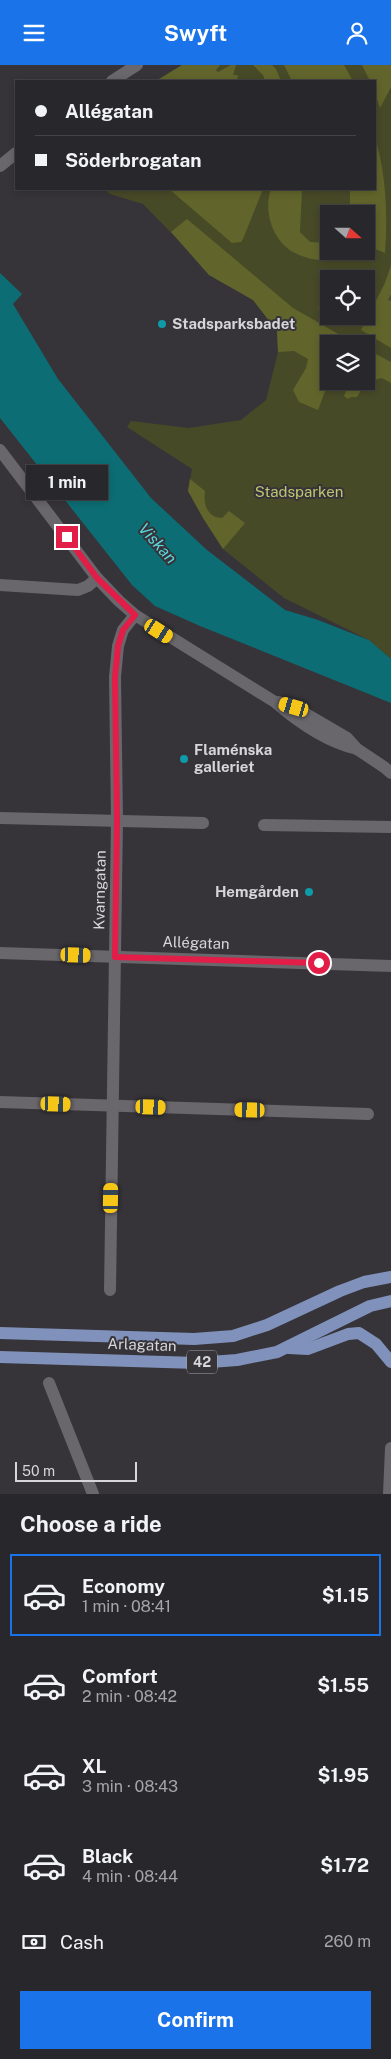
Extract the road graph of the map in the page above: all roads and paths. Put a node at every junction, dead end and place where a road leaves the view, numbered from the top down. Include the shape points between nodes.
1 (138, 65) edge
2 (114, 80) edge
3 (15, 154) edge
4 (0, 166) edge
5 (0, 450) edge
6 (97, 578) junction
7 (0, 585) edge
8 (135, 615) junction
9 (389, 767) edge
10 (0, 818) edge
11 (117, 820) junction
12 (203, 823) dead end
13 (264, 825) dead end
14 (391, 827) edge
15 (0, 953) edge
16 (115, 957) junction
17 (391, 966) edge
18 (0, 1103) edge
19 (112, 1106) junction
20 (368, 1114) dead end
21 (391, 1277) edge
22 (110, 1289) dead end
23 (391, 1301) edge
24 (0, 1333) edge
25 (286, 1347) junction
26 (0, 1357) edge
27 (391, 1362) edge
28 (49, 1383) dead end
29 (391, 1448) edge
30 (94, 1494) edge
31 (389, 1494) edge

1 - 2 street
3 - 4 street
5 - 6 street
6 - 7 street via 78,590
6 - 8 street
8 - 9 street via 275,701 289,715 341,745 357,749
8 - 11 street, Kvarngatan via 123,630 115,677
10 - 11 street
11 - 12 street
11 - 16 street, Kvarngatan
13 - 14 street
15 - 16 street, Allégatan
16 - 17 street, Allégatan
16 - 19 street, Kvarngatan
18 - 19 street
19 - 20 street
19 - 22 street, Kvarngatan
21 - 24 main road, Arlagatan / 42 via 364,1282 267,1325 232,1336 194,1339
23 - 25 main road, Arlagatan / 42 via 370,1306
25 - 26 main road, Arlagatan / 42 via 237,1361 198,1363
25 - 27 main road via 308,1349 359,1333 376,1344
28 - 30 street
29 - 31 street

